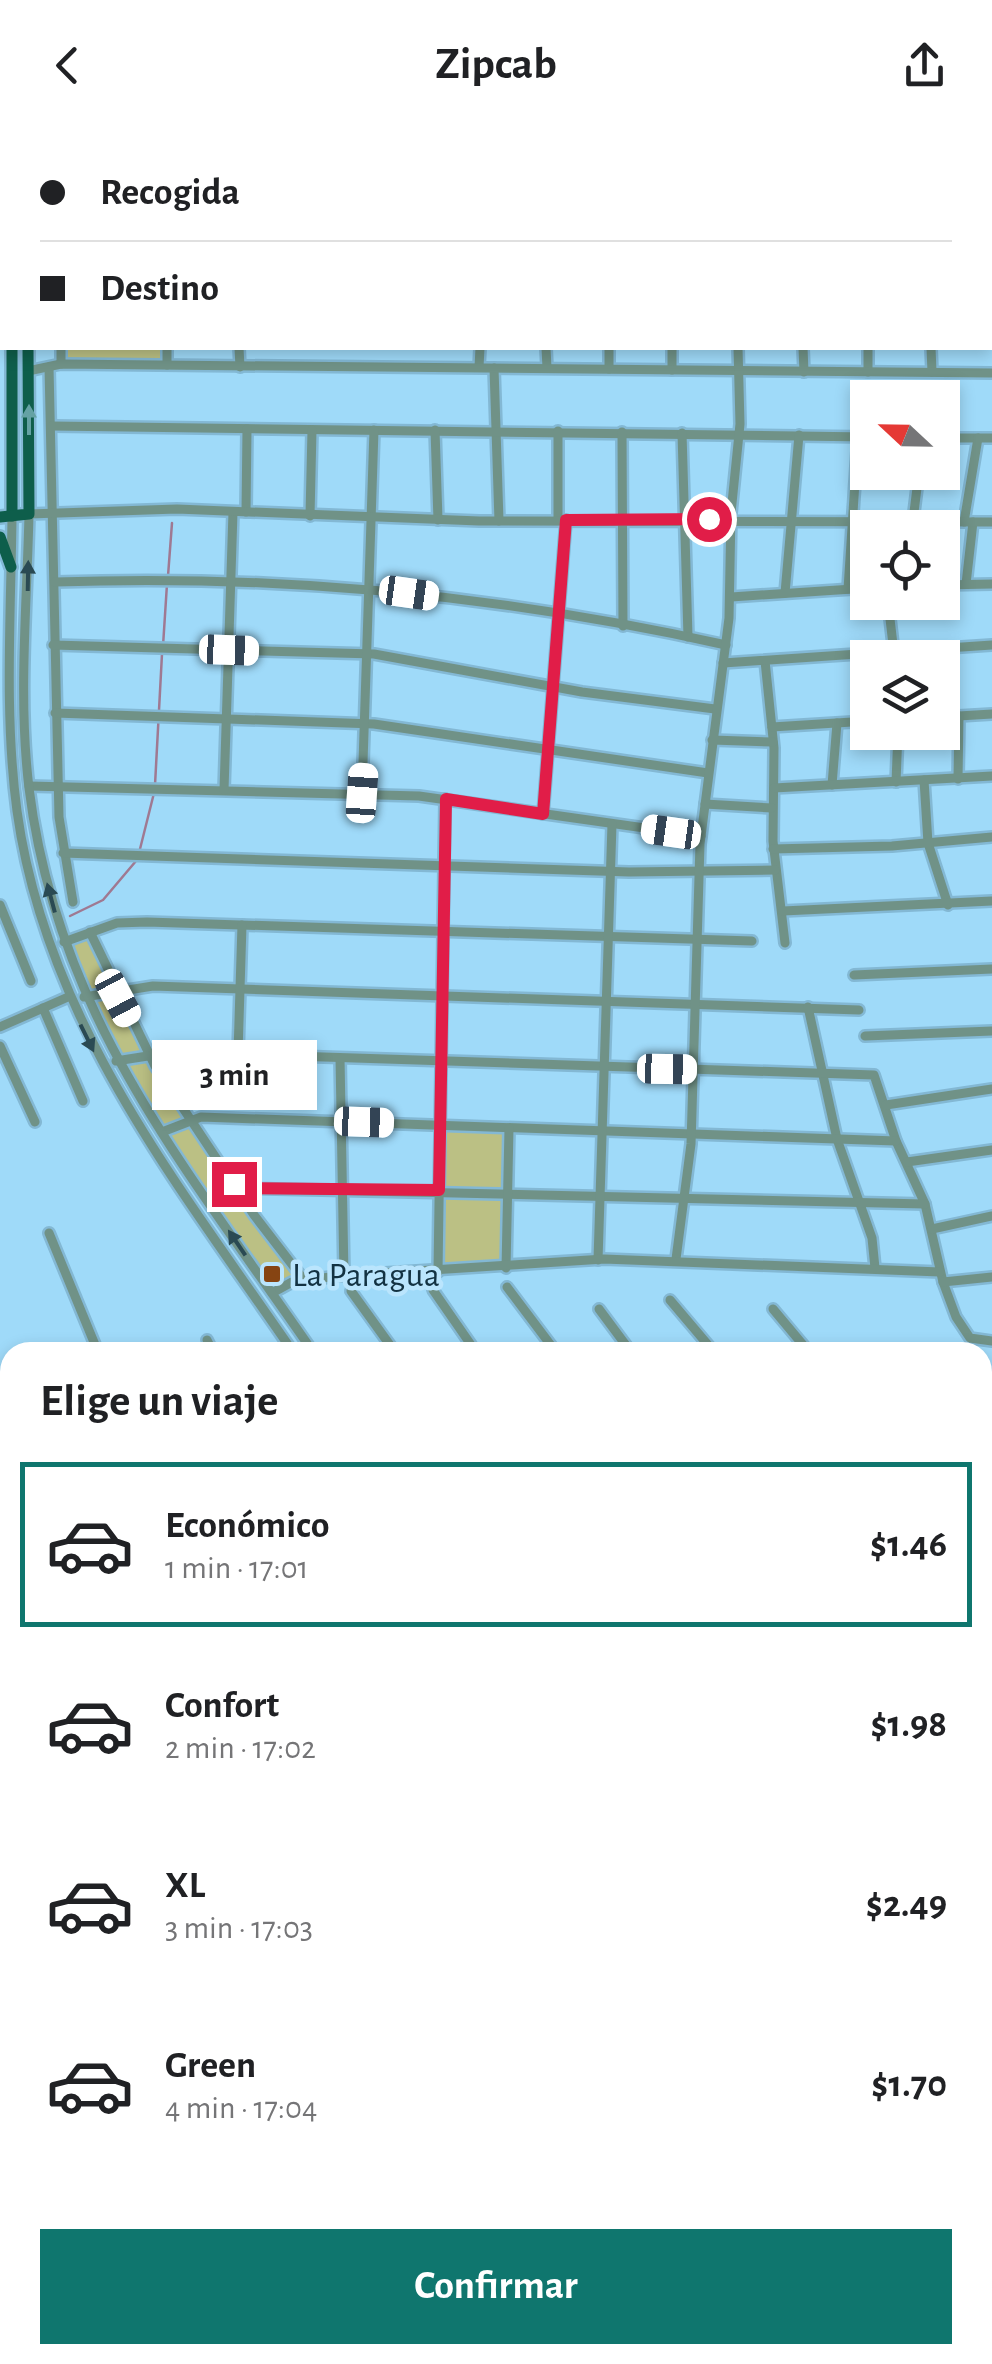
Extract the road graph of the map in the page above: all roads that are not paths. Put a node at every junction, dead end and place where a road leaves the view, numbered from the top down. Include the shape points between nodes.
1 (12, 350) edge
2 (28, 350) edge
3 (62, 350) edge
4 (167, 350) edge
5 (239, 350) edge
6 (480, 350) edge
7 (546, 350) edge
8 (609, 350) edge
9 (672, 350) edge
10 (738, 350) edge
11 (802, 350) edge
12 (868, 350) edge
13 (931, 350) edge
14 (61, 364) junction
15 (167, 364) junction
16 (50, 367) junction
17 (240, 367) junction
18 (479, 368) junction
19 (494, 368) junction
20 (547, 368) junction
21 (609, 369) junction
22 (672, 370) junction
23 (28, 371) junction
24 (739, 371) junction
25 (804, 372) junction
26 (868, 372) junction
27 (932, 372) junction
28 (992, 373) edge
29 (52, 426) junction
30 (247, 430) junction
31 (312, 430) junction
32 (374, 430) junction
33 (436, 430) junction
34 (498, 430) junction
35 (558, 431) junction
36 (622, 432) junction
37 (682, 433) junction
38 (739, 434) junction
39 (799, 435) junction
40 (850, 436) edge
41 (960, 438) edge
42 (978, 438) junction
43 (992, 438) edge
44 (29, 493) junction
45 (6, 495) edge
46 (56, 512) junction
47 (233, 512) junction
48 (246, 512) junction
49 (29, 514) junction
50 (6, 516) edge
51 (310, 516) junction
52 (372, 519) junction
53 (624, 519) junction
54 (688, 519) junction
55 (438, 520) junction
56 (562, 520) junction
57 (731, 520) junction
58 (789, 520) junction
59 (850, 520) edge
60 (500, 521) junction
61 (960, 522) edge
62 (968, 522) junction
63 (992, 522) edge
64 (0, 537) edge
65 (850, 543) edge
66 (12, 567) junction
67 (231, 580) junction
68 (56, 582) junction
69 (960, 584) edge
70 (966, 584) junction
71 (992, 584) edge
72 (371, 588) junction
73 (848, 589) joint
74 (785, 593) junction
75 (731, 597) junction
76 (560, 616) junction
77 (623, 626) junction
78 (688, 638) junction
79 (53, 645) junction
80 (726, 645) junction
81 (992, 645) edge
82 (960, 648) edge
83 (229, 650) junction
84 (369, 654) junction
85 (850, 657) edge
86 (765, 661) junction
87 (723, 663) junction
88 (553, 688) junction
89 (716, 709) junction
90 (55, 714) junction
91 (992, 714) edge
92 (960, 716) edge
93 (227, 717) junction
94 (850, 722) edge
95 (837, 723) junction
96 (366, 724) junction
97 (772, 727) junction
98 (712, 740) junction
99 (773, 742) junction
100 (549, 750) junction
101 (897, 750) edge
102 (958, 750) edge
103 (708, 773) junction
104 (992, 776) edge
105 (958, 779) junction
106 (924, 780) junction
107 (896, 782) junction
108 (832, 785) junction
109 (29, 786) junction
110 (58, 786) junction
111 (774, 788) junction
112 (224, 790) junction
113 (362, 793) junction
114 (446, 799) junction
115 (705, 804) junction
116 (772, 808) junction
117 (543, 814) junction
118 (612, 824) junction
119 (701, 836) junction
120 (992, 837) edge
121 (928, 843) junction
122 (773, 850) junction
123 (63, 853) junction
124 (444, 865) junction
125 (775, 870) junction
126 (609, 871) junction
127 (698, 872) junction
128 (992, 901) edge
129 (73, 902) dead end
130 (948, 905) junction
131 (0, 906) edge
132 (783, 911) junction
133 (242, 924) junction
134 (443, 930) junction
135 (90, 932) junction
136 (608, 938) junction
137 (697, 941) junction
138 (64, 942) junction
139 (752, 942) dead end
140 (785, 942) dead end
141 (992, 969) edge
142 (854, 975) dead end
143 (31, 982) dead end
144 (240, 989) junction
145 (115, 990) junction
146 (441, 995) junction
147 (68, 997) junction
148 (84, 998) junction
149 (606, 1003) junction
150 (696, 1004) junction
151 (808, 1007) junction
152 (43, 1008) junction
153 (859, 1010) dead end
154 (0, 1027) edge
155 (992, 1031) edge
156 (865, 1036) dead end
157 (0, 1046) edge
158 (147, 1052) junction
159 (238, 1054) junction
160 (340, 1058) junction
161 (116, 1061) junction
162 (442, 1061) junction
163 (603, 1068) junction
164 (693, 1069) junction
165 (822, 1073) junction
166 (992, 1088) edge
167 (83, 1101) dead end
168 (886, 1105) junction
169 (191, 1118) junction
170 (35, 1122) dead end
171 (340, 1122) junction
172 (441, 1125) junction
173 (509, 1128) junction
174 (602, 1131) junction
175 (162, 1132) junction
176 (692, 1132) junction
177 (837, 1139) junction
178 (896, 1142) junction
179 (992, 1150) edge
180 (906, 1162) junction
181 (236, 1188) junction
182 (340, 1188) junction
183 (439, 1190) junction
184 (506, 1194) junction
185 (599, 1196) junction
186 (684, 1197) junction
187 (857, 1200) junction
188 (924, 1204) junction
189 (992, 1216) edge
190 (932, 1229) junction
191 (48, 1233) dead end
192 (676, 1259) junction
193 (598, 1260) junction
194 (506, 1268) junction
195 (874, 1268) junction
196 (438, 1272) junction
197 (344, 1275) junction
198 (942, 1277) junction
199 (992, 1277) edge
200 (304, 1280) junction
201 (507, 1287) dead end
202 (433, 1290) dead end
203 (351, 1291) dead end
204 (272, 1293) junction
205 (670, 1300) dead end
206 (599, 1309) dead end
207 (773, 1309) dead end
208 (992, 1341) edge
209 (94, 1342) edge
210 (286, 1342) edge
211 (305, 1342) edge
212 (388, 1342) edge
213 (469, 1342) edge
214 (548, 1342) edge
215 (624, 1342) edge
216 (706, 1342) edge
217 (800, 1342) edge

1 - 45 main road
2 - 23 main road
3 - 14 street
4 - 15 street
5 - 17 street
6 - 18 street
7 - 20 street
8 - 21 street
9 - 22 street
10 - 24 street
11 - 25 street
12 - 26 street
13 - 27 street
14 - 15 street
14 - 16 street
15 - 17 street
16 - 23 street
16 - 29 street
17 - 18 street
18 - 19 street
19 - 20 street
19 - 34 street
20 - 21 street
21 - 22 street
22 - 24 street
44 -> 23 main road
24 - 25 street
24 - 38 street
25 - 26 street
26 - 27 street
27 - 28 street
29 - 30 street
29 - 46 street
30 - 31 street
30 - 48 street
31 - 32 street
31 - 51 street
32 - 33 street
32 - 52 street
33 - 34 street
33 - 55 street
34 - 35 street
34 - 60 street
35 - 36 street
35 - 56 street
36 - 37 street
36 - 53 street
37 - 38 street
37 - 54 street
38 - 39 street
38 - 57 street
39 - 40 street
39 - 58 street
41 - 42 street
42 - 43 street
42 - 62 street
44 - 45 main road
44 - 49 main road
45 - 50 main road
46 - 47 street
46 - 49 street
46 - 68 street
47 - 48 street
47 - 67 street
48 - 51 street
49 - 50 main road
109 -> 49 street
50 - 66 street
51 - 52 street
52 - 55 street
52 - 72 street
53 - 54 street
53 - 56 street
53 - 77 street
54 - 57 street
54 - 78 street
55 - 60 street
56 - 60 street
56 - 76 street
57 - 58 street
57 - 75 street
58 - 59 street
58 - 74 street
61 - 62 street
62 - 63 street
62 - 70 street
64 - 66 main road
65 - 73 street
66 - 147 street via 10,724 17,808 38,912
67 - 68 street
67 - 72 street
67 - 83 street
68 - 79 street
69 - 70 street
70 - 71 street
72 - 76 street
72 - 84 street
73 - 74 street
74 - 75 street
75 - 80 street
76 - 77 street
76 - 88 street
77 - 78 street
78 - 80 street
79 - 83 street
79 - 90 street
80 - 87 street
81 - 82 street
83 - 84 street
83 - 93 street
84 - 88 street
84 - 96 street
85 - 86 street
86 - 87 street
86 - 97 street
87 - 89 street
88 - 89 street
88 - 100 street
89 - 98 street
90 - 93 street
90 - 110 street
91 - 92 street
93 - 96 street
93 - 112 street
94 - 95 street
95 - 97 street
95 - 108 street
96 - 100 street
96 - 113 street
97 - 99 street
98 - 99 street
98 - 103 street
99 - 111 street
100 - 103 street
100 - 117 street
101 - 107 street
102 - 105 street
103 - 115 street
104 - 105 street
105 - 106 street
106 - 107 street
106 - 121 street
107 - 108 street
108 - 111 street
109 - 110 street
138 -> 109 street
110 - 112 street
110 - 123 street
111 - 116 street
112 - 113 street
113 - 114 street
114 - 117 street
114 - 124 street
115 - 116 street
115 - 119 street
116 - 122 street
117 - 118 street
118 - 119 street
118 - 126 street
119 - 127 street
120 - 121 street
121 - 122 street
121 - 130 street
122 - 125 street
123 - 124 street
123 - 129 street
124 - 126 street
124 - 134 street
125 - 127 street
125 - 132 street
126 - 127 street
126 - 136 street
127 - 137 street
128 - 130 street
130 - 132 street
131 - 143 street
132 - 140 street
133 - 134 street
133 - 135 street via 129,922
133 - 144 street
134 - 136 street
134 - 146 street
135 - 138 street
135 - 145 street
136 - 137 street
136 - 149 street
137 - 139 street
137 - 150 street
138 - 148 street
141 - 142 street
144 - 145 street
144 - 146 street
144 - 159 street
145 - 148 street
145 - 158 street
146 - 149 street
146 - 162 street
147 - 152 street
147 -> 210 street via 117,1093
148 - 161 street
149 - 150 street
149 - 163 street
150 - 151 street
150 - 164 street
151 - 153 street
151 - 165 street
152 - 154 street
152 - 167 street
155 - 156 street
157 - 170 street
158 - 159 street
158 - 161 street
158 - 169 street
159 - 160 street
160 - 162 street
160 - 171 street
161 - 175 street
162 - 163 street
162 - 172 street
163 - 164 street
163 - 174 street
164 - 165 street
164 - 176 street
165 - 168 street via 874,1074
165 - 177 street
166 - 168 street
168 - 178 street
169 - 171 street
169 - 175 street
169 - 181 street
171 - 172 street
171 - 182 street
172 - 173 street
172 - 183 street
173 - 174 street
173 - 184 street
174 - 176 street
174 - 185 street
204 -> 175 street
176 - 177 street
176 - 186 street
177 - 178 street
177 - 187 street
178 - 180 street
179 - 180 street
180 - 188 street
181 - 182 street
181 - 200 street
182 - 183 street
182 - 197 street
183 - 184 street
183 - 196 street
184 - 185 street
184 - 194 street
185 - 186 street
185 - 193 street
186 - 187 street
186 - 192 street
187 - 188 street
187 - 195 street via 872,1238
188 - 190 street
189 - 190 street
190 - 198 street
191 - 209 street
192 - 193 street
192 - 195 street
193 - 194 street
194 - 196 street
195 - 198 street
196 - 197 street
197 - 200 street
198 - 199 street
198 - 208 street via 966,1335
200 - 204 street
201 - 214 street
202 - 213 street
203 - 212 street
204 - 211 street
205 - 216 street
206 - 215 street
207 - 217 street

